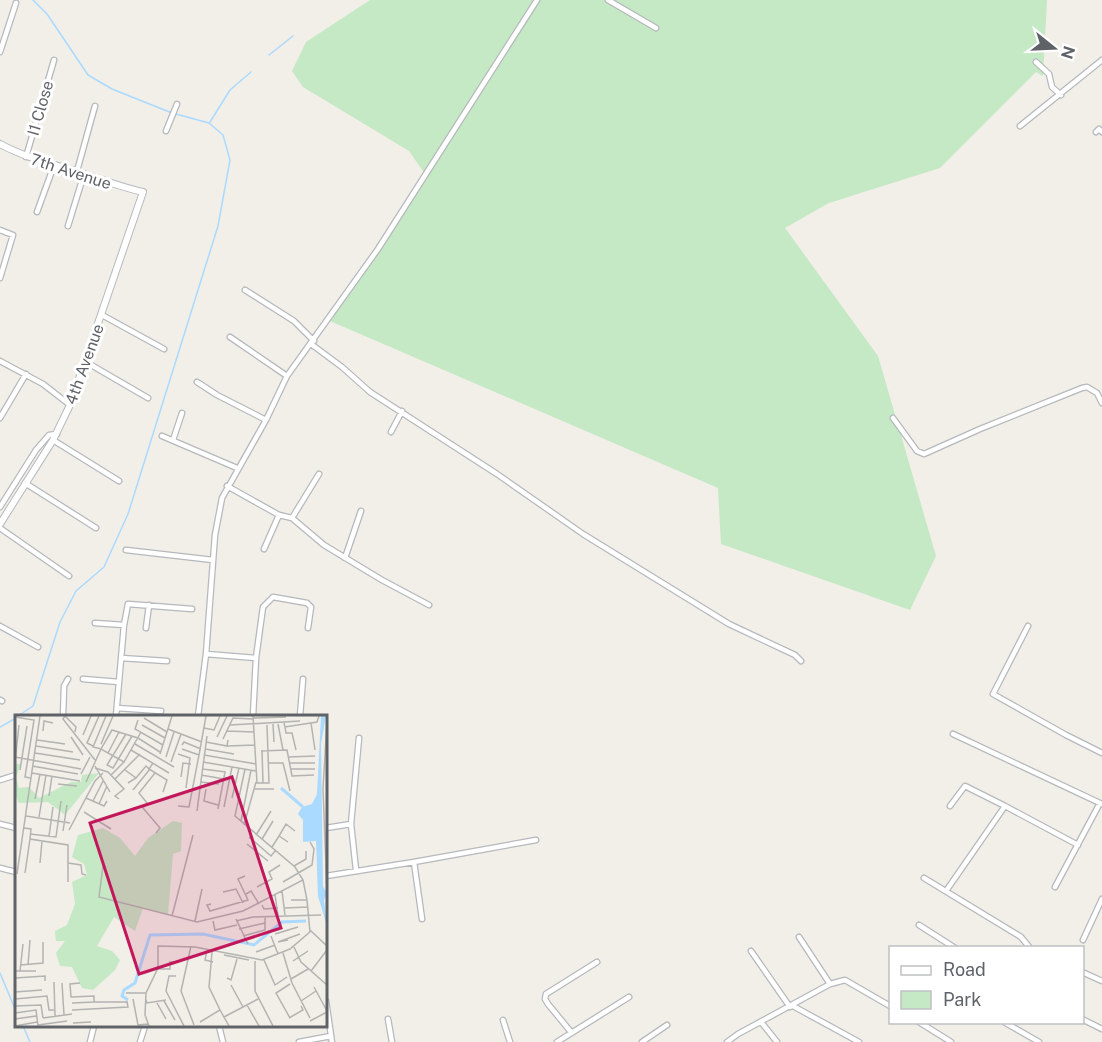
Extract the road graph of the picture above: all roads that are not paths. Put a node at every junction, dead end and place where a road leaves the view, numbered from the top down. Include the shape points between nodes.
1 (537, 0) edge
2 (608, 0) edge
3 (16, 3) dead end
4 (656, 28) dead end
5 (0, 52) edge
6 (54, 60) dead end
7 (1102, 61) edge
8 (1036, 62) dead end
9 (1061, 95) junction
10 (177, 104) dead end
11 (95, 106) dead end
12 (1020, 126) dead end
13 (166, 131) dead end
14 (1096, 132) dead end
15 (1102, 132) edge
16 (0, 145) edge
17 (26, 157) junction
18 (53, 168) junction
19 (77, 171) junction
20 (83, 177) junction
21 (115, 185) junction
22 (143, 192) joint
23 (37, 212) dead end
24 (68, 226) dead end
25 (0, 230) edge
26 (0, 278) edge
27 (245, 290) dead end
28 (102, 315) junction
29 (230, 338) dead end
30 (313, 343) junction
31 (164, 350) dead end
32 (0, 361) edge
33 (86, 363) junction
34 (26, 375) junction
35 (287, 376) junction
36 (197, 382) dead end
37 (148, 398) dead end
38 (1102, 403) edge
39 (70, 405) junction
40 (402, 411) junction
41 (182, 413) dead end
42 (0, 418) edge
43 (894, 418) dead end
44 (266, 420) junction
45 (391, 432) dead end
46 (162, 436) dead end
47 (55, 437) junction
48 (172, 441) junction
49 (237, 468) junction
50 (319, 474) dead end
51 (119, 482) dead end
52 (25, 483) junction
53 (227, 486) junction
54 (2, 499) edge
55 (11, 505) junction
56 (0, 507) edge
57 (361, 511) dead end
58 (7, 512) junction
59 (279, 515) junction
60 (292, 518) junction
61 (0, 526) edge
62 (96, 528) dead end
63 (264, 549) dead end
64 (126, 550) dead end
65 (345, 558) junction
66 (213, 560) junction
67 (69, 576) dead end
68 (149, 605) junction
69 (429, 605) dead end
70 (192, 609) dead end
71 (95, 624) dead end
72 (124, 625) junction
73 (0, 626) edge
74 (1028, 626) dead end
75 (146, 628) dead end
76 (308, 628) dead end
77 (38, 648) dead end
78 (206, 654) junction
79 (121, 658) junction
80 (256, 658) junction
81 (167, 661) dead end
82 (801, 661) dead end
83 (68, 679) dead end
84 (83, 679) dead end
85 (303, 679) dead end
86 (119, 682) junction
87 (117, 708) junction
88 (161, 711) dead end
89 (63, 715) edge
90 (116, 715) edge
91 (198, 715) edge
92 (254, 715) edge
93 (300, 715) edge
94 (953, 734) dead end
95 (359, 738) dead end
96 (1102, 753) edge
97 (15, 775) edge
98 (0, 780) edge
99 (1101, 803) edge
100 (950, 806) dead end
101 (1005, 806) junction
102 (0, 824) edge
103 (351, 824) junction
104 (15, 828) edge
105 (327, 828) edge
106 (536, 840) dead end
107 (1078, 845) junction
108 (414, 862) junction
109 (0, 868) edge
110 (356, 870) junction
111 (15, 873) edge
112 (327, 876) edge
113 (924, 879) dead end
114 (1055, 887) dead end
115 (946, 891) junction
116 (1102, 899) edge
117 (422, 919) dead end
118 (919, 925) dead end
119 (799, 937) dead end
120 (1083, 940) dead end
121 (952, 946) edge
122 (1028, 946) edge
123 (751, 951) dead end
124 (597, 962) dead end
125 (1084, 972) edge
126 (1102, 981) edge
127 (830, 984) junction
128 (629, 997) dead end
129 (889, 1005) edge
130 (791, 1006) junction
131 (327, 1009) edge
132 (388, 1019) dead end
133 (503, 1020) dead end
134 (1084, 1020) edge
135 (761, 1022) junction
136 (921, 1024) edge
137 (1006, 1024) edge
138 (667, 1025) dead end
139 (94, 1027) edge
140 (145, 1027) edge
141 (219, 1027) edge
142 (1102, 1029) edge
143 (571, 1032) junction
144 (331, 1039) edge
145 (90, 1042) edge
146 (140, 1042) edge
147 (222, 1042) edge
148 (299, 1042) edge
149 (392, 1042) edge
150 (510, 1042) edge
151 (556, 1042) edge
152 (642, 1042) edge
153 (727, 1042) edge
154 (777, 1042) edge
155 (858, 1042) edge
156 (951, 1042) edge
157 (1039, 1042) edge

1 - 30 street via 425,178
2 - 4 street
3 - 5 street
6 - 17 street, I1 Close
7 - 9 street
8 - 9 street via 1049,74 1052,87
9 - 12 street
10 - 13 street
11 - 19 street
14 - 15 street
16 - 17 main road, 7th Avenue
16 - 18 street
17 - 19 main road, 7th Avenue
18 - 20 street
18 - 23 street
19 - 21 main road, 7th Avenue
20 - 21 street
20 - 24 street
21 - 22 main road, 7th Avenue
22 - 28 main road, 4th Avenue
25 - 26 street via 13,235
27 - 30 street via 294,321
28 - 31 street
28 - 33 main road, 4th Avenue
29 - 35 street
30 - 35 street
30 - 40 street via 370,392
32 - 34 street
33 - 37 street
33 - 39 main road, 4th Avenue
34 - 39 street
34 - 42 street
35 - 44 street
36 - 44 street
38 - 43 street via 1097,393 1082,388 924,454 917,452
39 - 47 main road, 4th Avenue
40 - 45 street
40 - 82 street via 591,539 729,624
41 - 48 street
44 - 49 street
46 - 48 street
47 - 51 street
47 - 52 main road, 4th Avenue
47 - 54 street via 49,435 36,450
48 - 49 street
49 - 53 street
50 - 60 street
52 - 55 main road, 4th Avenue
52 - 62 street
53 - 59 street
53 - 66 street via 219,507
54 - 55 street
54 - 56 street
55 - 58 main road, 4th Avenue
56 - 58 street
57 - 65 street
58 - 61 main road, 4th Avenue
59 - 60 street
59 - 63 street
60 - 65 street
61 - 67 street
64 - 66 street
65 - 69 street
66 - 78 street
68 - 70 street
68 - 72 street via 128,604
68 - 75 street
71 - 72 street
72 - 79 street
73 - 77 street
74 - 96 street via 993,694
76 - 80 street via 309,604 273,597 262,607
78 - 80 street
78 - 91 street
79 - 81 street
79 - 86 street
80 - 92 street
83 - 89 street via 64,686
84 - 86 street
85 - 93 street
86 - 87 street
87 - 88 street
87 - 90 street
94 - 99 street
95 - 103 street
97 - 98 street
99 - 107 street
100 - 101 street via 965,786
101 - 107 street
101 - 115 street
102 - 104 street
103 - 105 street
103 - 110 street
106 - 108 street
107 - 114 street
108 - 110 street
108 - 117 street
109 - 111 street
110 - 112 street
113 - 115 street
115 - 122 street via 1021,937
116 - 120 street
118 - 121 street
119 - 127 street
123 - 130 street
124 - 143 street via 546,994 548,1004
125 - 126 street
127 - 129 street via 846,980
127 - 130 street
128 - 143 street
130 - 135 street
130 - 155 street
131 - 144 street
132 - 149 street
133 - 150 street
134 - 142 street
135 - 153 street
135 - 154 street
136 - 156 street
137 - 157 street
138 - 152 street
139 - 145 street
140 - 146 street
141 - 147 street
143 - 151 street
144 - 148 street

